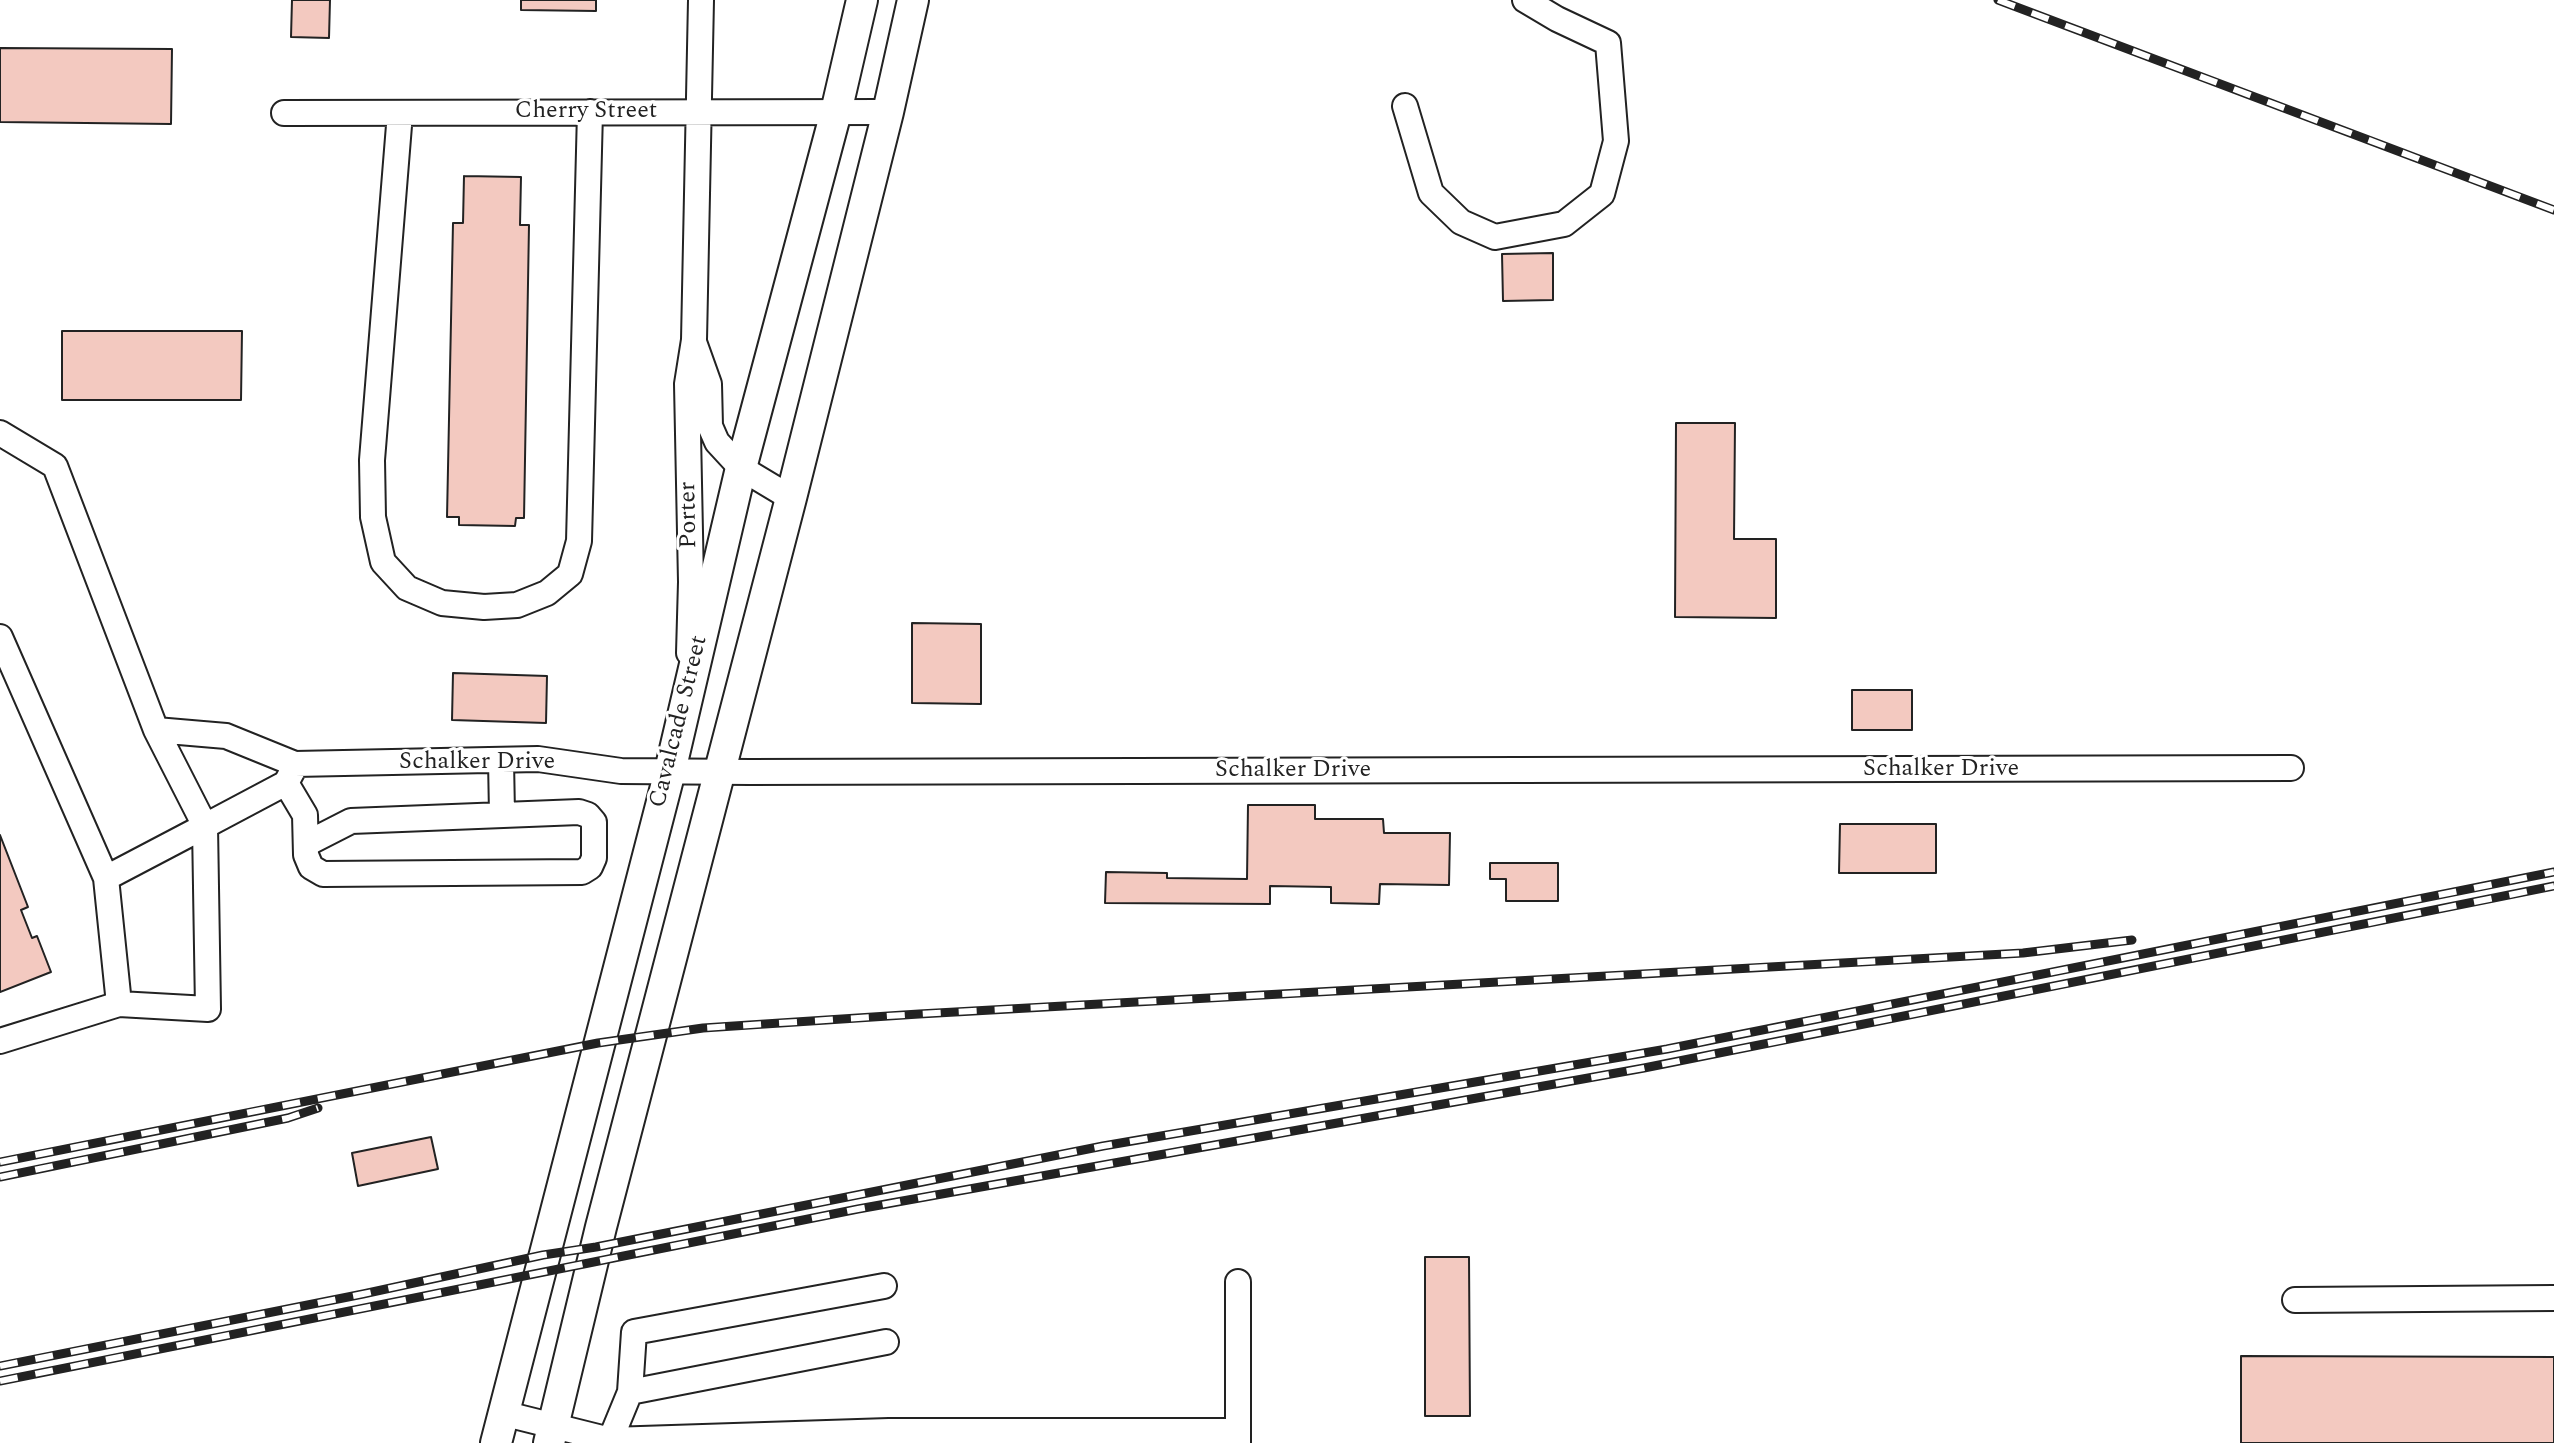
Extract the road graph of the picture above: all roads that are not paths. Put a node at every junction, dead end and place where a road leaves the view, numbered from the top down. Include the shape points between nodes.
1 (701, 0) edge
2 (862, 0) edge
3 (913, 0) edge
4 (1525, 0) edge
5 (1405, 106) dead end
6 (590, 112) junction
7 (700, 112) junction
8 (836, 112) junction
9 (888, 112) junction
10 (284, 113) dead end
11 (400, 113) junction
12 (694, 340) junction
13 (0, 433) edge
14 (741, 468) junction
15 (791, 498) junction
16 (0, 637) edge
17 (688, 691) junction
18 (156, 730) junction
19 (501, 760) junction
20 (2291, 768) dead end
21 (670, 771) junction
22 (720, 771) junction
23 (291, 774) junction
24 (502, 814) junction
25 (205, 826) junction
26 (306, 844) junction
27 (106, 878) junction
28 (119, 1004) junction
29 (0, 1041) edge
30 (578, 1118) junction
31 (625, 1132) junction
32 (1238, 1282) dead end
33 (884, 1286) dead end
34 (2554, 1298) edge
35 (2295, 1300) dead end
36 (886, 1342) dead end
37 (630, 1392) junction
38 (502, 1413) junction
39 (551, 1434) edge
40 (1238, 1437) edge
41 (610, 1441) edge
42 (496, 1443) edge

1 - 7 street, Porter
2 - 8 main road, Cavalcade Street
3 - 9 main road, Cavalcade Street
4 - 5 street via 1608,43 1616,141 1602,194 1564,224 1495,237 1461,222 1431,193
6 - 7 street, Cherry Street
6 - 11 street, Cherry Street
6 - 11 street via 579,541 570,574 547,593 517,605 484,607 442,603 407,588 383,562 373,517 372,460
7 - 8 street, Cherry Street
7 - 12 street, Porter
8 - 9 street, Cherry Street
8 - 14 main road, Cavalcade Street
9 - 15 main road, Cavalcade Street
10 - 11 street, Cherry Street
12 - 14 street, Porter via 709,384 710,426
12 - 17 street, Porter via 687,384
13 - 18 street via 55,466
14 - 15 street, Porter
14 - 17 main road, Cavalcade Street
15 - 22 main road, Cavalcade Street
16 - 27 street
17 - 21 main road, Cavalcade Street
18 - 23 street via 226,736
18 - 25 street
19 - 21 street, Schalker Drive
19 - 23 street, Schalker Drive
19 - 24 street
20 - 22 street, Schalker Drive
21 - 22 street, Schalker Drive
21 - 30 main road, Cavalcade Street
22 - 31 main road, Cavalcade Street
23 - 25 street
23 - 26 street via 305,815
24 - 26 street via 351,821
24 - 26 street via 588,815 594,822 590,867 582,872 323,874 311,867
25 - 27 street
25 - 28 street via 208,1009
27 - 28 street
28 - 29 street
30 - 31 main road
30 - 38 main road, Cavalcade Street
31 - 39 main road, Cavalcade Street
32 - 40 street
33 - 37 street via 634,1332
34 - 35 street
36 - 37 street
37 - 41 street
38 - 39 street
38 - 42 main road, Cavalcade Street
39 - 41 street
40 - 41 street via 889,1431

